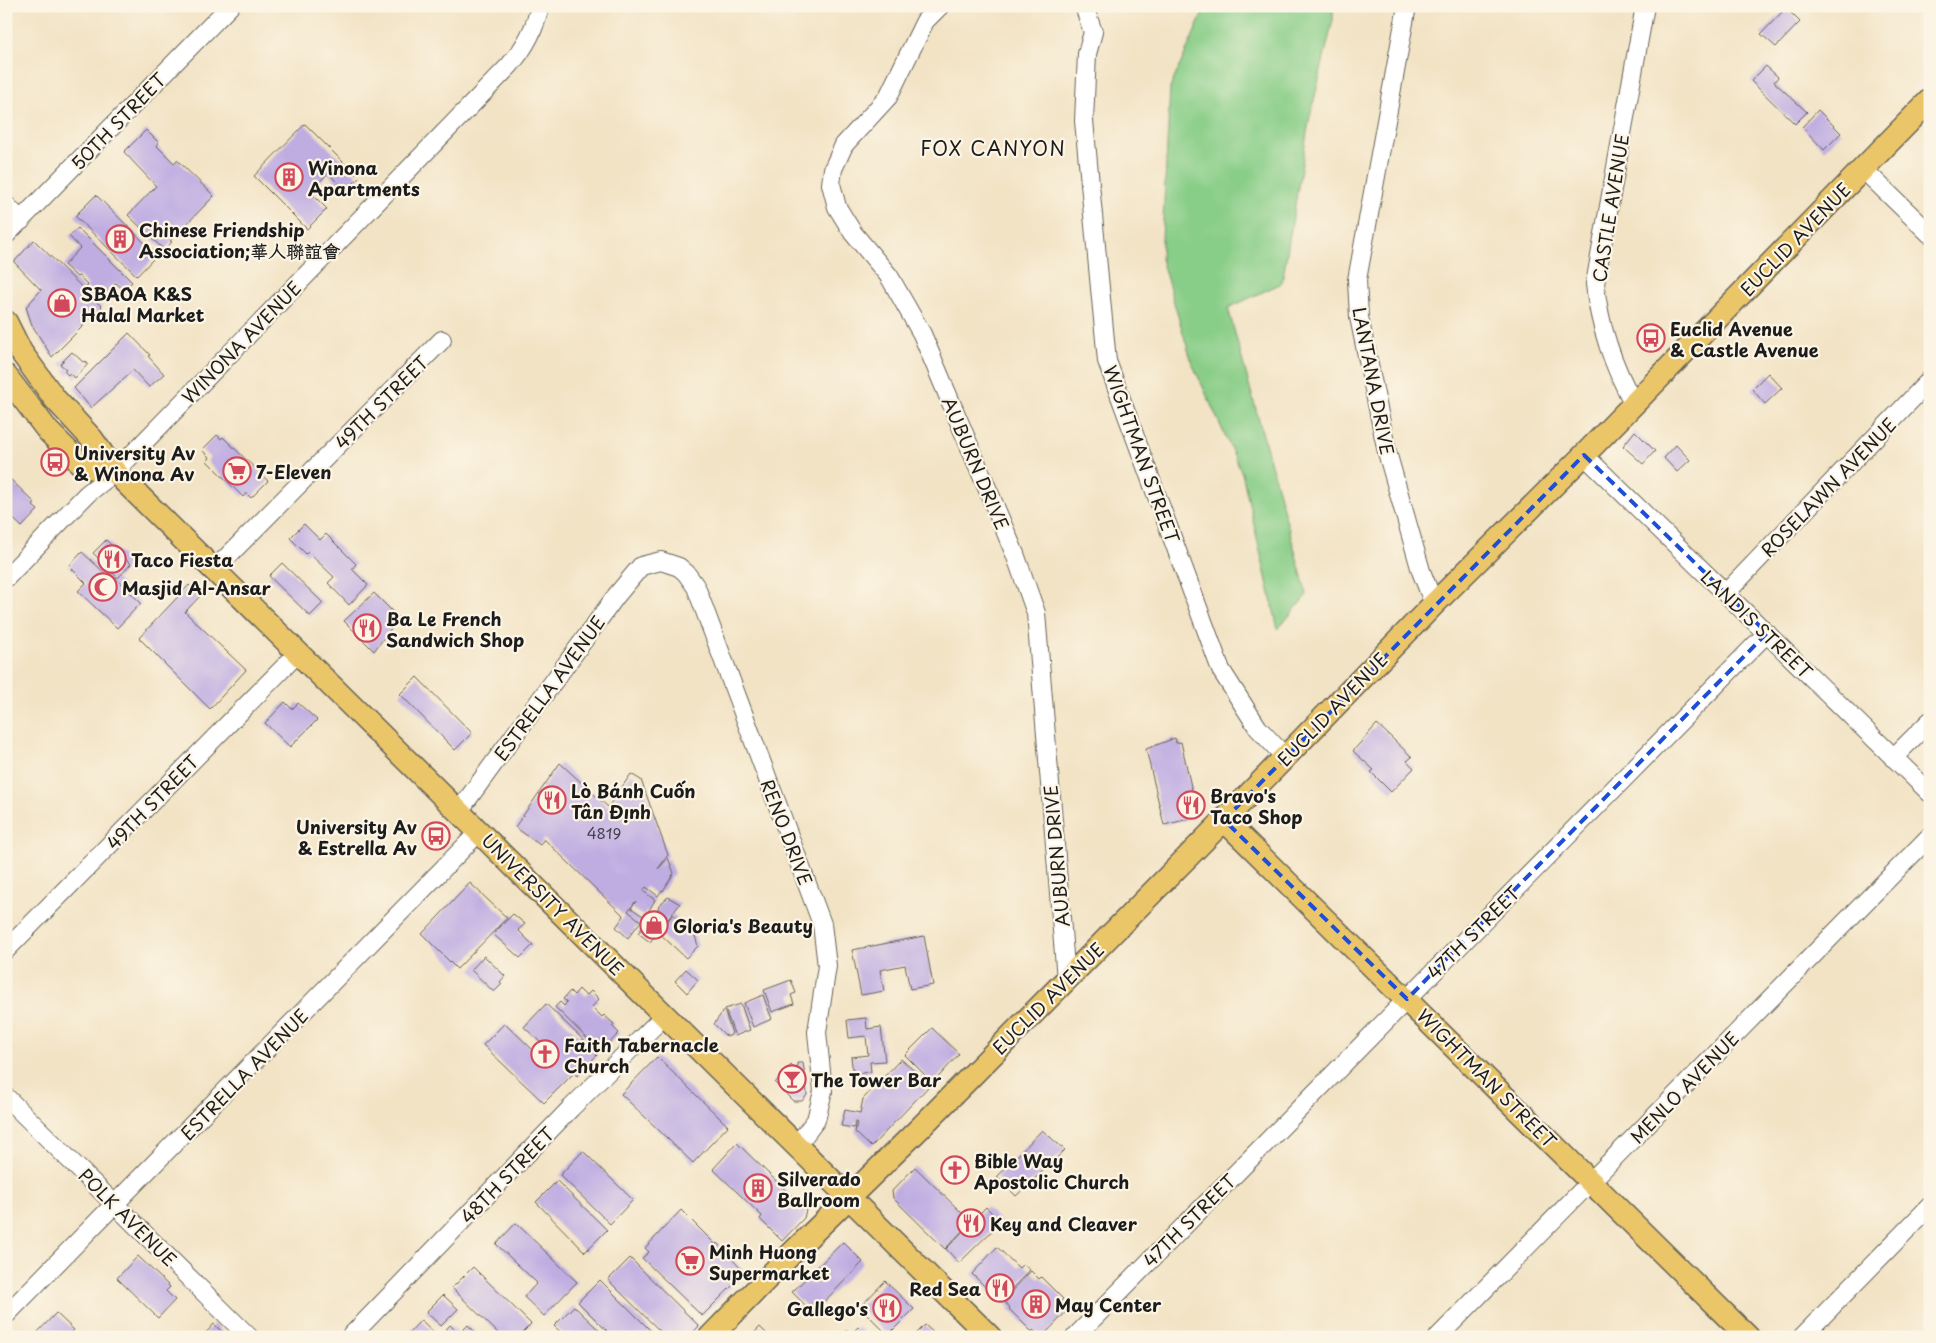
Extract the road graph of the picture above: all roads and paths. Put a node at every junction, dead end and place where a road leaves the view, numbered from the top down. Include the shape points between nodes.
1 (230, 6) edge
2 (540, 6) edge
3 (940, 6) edge
4 (1084, 6) edge
5 (1406, 6) edge
6 (1645, 6) edge
7 (1930, 100) edge
8 (1863, 169) junction
9 (6, 205) edge
10 (21, 221) junction
11 (1930, 234) edge
12 (6, 236) edge
13 (6, 322) edge
14 (442, 340) dead end
15 (6, 369) edge
16 (6, 376) edge
17 (1930, 380) edge
18 (55, 399) junction
19 (1634, 404) junction
20 (1584, 455) junction
21 (115, 472) junction
22 (641, 566) joint
23 (214, 570) junction
24 (6, 578) edge
25 (1726, 593) junction
26 (1434, 604) junction
27 (1767, 633) junction
28 (298, 653) junction
29 (1930, 721) edge
30 (1285, 757) junction
31 (1893, 758) junction
32 (1930, 793) edge
33 (459, 811) junction
34 (1224, 820) junction
35 (480, 832) junction
36 (1930, 836) edge
37 (6, 950) edge
38 (1066, 979) junction
39 (1407, 999) junction
40 (665, 1015) junction
41 (6, 1096) edge
42 (797, 1145) junction
43 (1591, 1181) junction
44 (851, 1198) junction
45 (116, 1204) junction
46 (1930, 1206) edge
47 (6, 1315) edge
48 (249, 1337) edge
49 (350, 1337) edge
50 (710, 1337) edge
51 (990, 1337) edge
52 (1075, 1337) edge
53 (1438, 1337) edge
54 (1748, 1337) edge
55 (1802, 1337) edge

1 - 10 street, 50TH STREET
2 - 21 street, WINONA AVENUE via 527,43 509,66
3 - 38 street, AUBURN DRIVE via 925,21 888,97 844,145 833,169 832,184 837,208 889,276 922,334 1015,554 1036,612
4 - 30 street, WIGHTMAN STREET via 1093,32 1087,54 1084,121 1107,361 1221,670 1258,728
5 - 26 street, LANTANA DRIVE via 1357,280 1359,317 1387,452 1421,571
6 - 19 street, CASTLE AVENUE via 1595,284 1597,306 1620,380
7 - 8 main road, EUCLID AVENUE
8 - 11 street
8 - 19 main road, EUCLID AVENUE
9 - 10 street
10 - 12 street, 50TH STREET
13 - 18 main road, UNIVERSITY AVENUE via 21,352
14 - 23 street, 49TH STREET
15 - 18 main road via 20,372 34,391
16 - 21 main road via 48,431 84,466
17 - 25 street, ROSELAWN AVENUE
18 - 21 main road, UNIVERSITY AVENUE via 92,439
19 - 20 main road, EUCLID AVENUE
20 - 25 street, LANDIS STREET
20 - 26 main road, EUCLID AVENUE
21 - 23 main road, UNIVERSITY AVENUE
21 - 24 street, WINONA AVENUE via 88,494
22 - 33 street, ESTRELLA AVENUE
22 - 42 street, RENO DRIVE via 661,561 670,563 686,573 696,587 822,924 827,966 817,1032 823,1091 816,1120
23 - 28 main road, UNIVERSITY AVENUE
25 - 27 street, LANDIS STREET
26 - 30 main road, EUCLID AVENUE
27 - 31 street, LANDIS STREET
27 - 39 street, 47TH STREET
28 - 33 main road, UNIVERSITY AVENUE
28 - 37 street, 49TH STREET
29 - 31 street
30 - 34 main road, EUCLID AVENUE
31 - 32 street, LANDIS STREET
33 - 35 main road, UNIVERSITY AVENUE
34 - 38 main road, EUCLID AVENUE
34 - 39 main road, WIGHTMAN STREET
35 - 40 main road, UNIVERSITY AVENUE
35 - 45 street, ESTRELLA AVENUE
36 - 43 street, MENLO AVENUE
38 - 44 main road, EUCLID AVENUE
39 - 43 main road, WIGHTMAN STREET
39 - 52 street, 47TH STREET
40 - 42 main road, UNIVERSITY AVENUE
40 - 49 street, 48TH STREET
41 - 45 street, POLK AVENUE
42 - 44 main road, UNIVERSITY AVENUE
43 - 53 street, MENLO AVENUE
43 - 54 main road, WIGHTMAN STREET
44 - 50 main road, EUCLID AVENUE
44 - 51 main road, UNIVERSITY AVENUE
45 - 47 street, ESTRELLA AVENUE
45 - 48 street, POLK AVENUE
46 - 55 street

